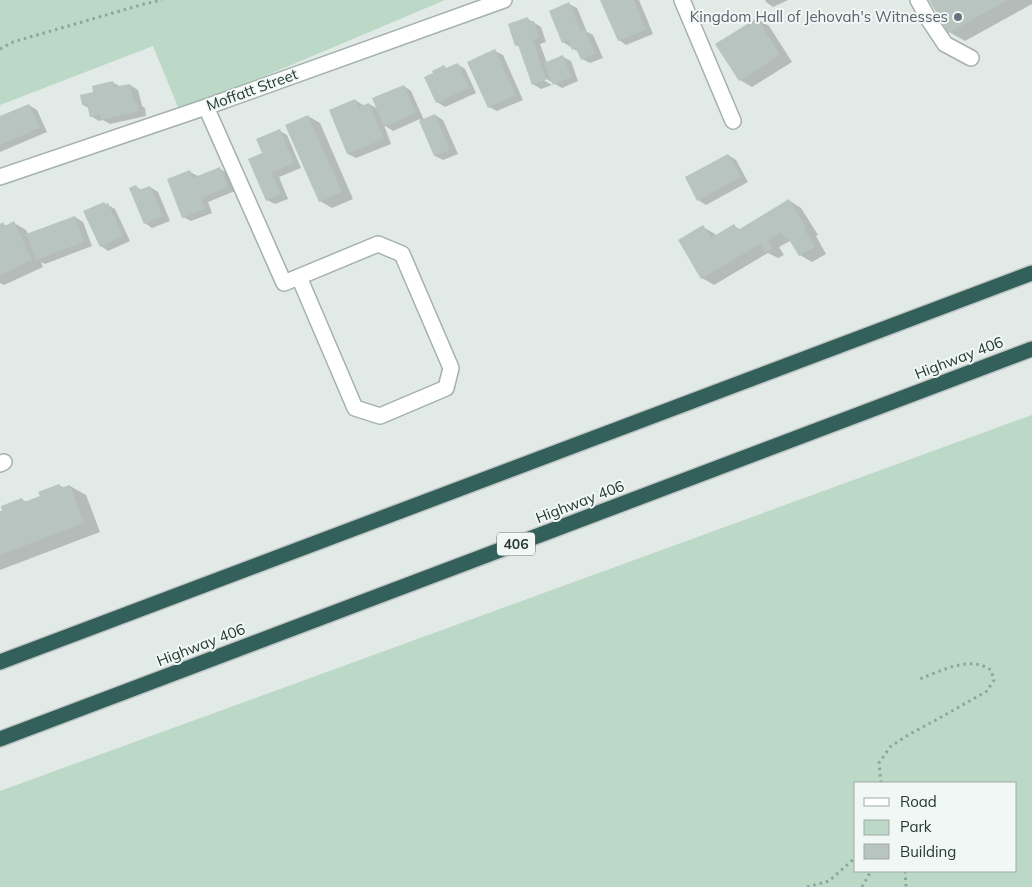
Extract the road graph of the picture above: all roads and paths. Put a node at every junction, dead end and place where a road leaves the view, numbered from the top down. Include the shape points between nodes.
1 (162, 0) edge
2 (504, 0) edge
3 (682, 0) edge
4 (918, 0) edge
5 (0, 49) edge
6 (971, 58) dead end
7 (206, 107) junction
8 (733, 121) dead end
9 (0, 177) edge
10 (1032, 273) edge
11 (299, 277) junction
12 (1032, 350) edge
13 (0, 662) edge
14 (920, 679) dead end
15 (0, 739) edge
16 (882, 782) edge
17 (854, 859) edge
18 (870, 872) edge
19 (904, 872) edge
20 (807, 887) edge
21 (862, 887) edge
22 (906, 887) edge

1 - 5 path via 13,42
2 - 7 street, Moffatt Street
3 - 8 street
4 - 6 street via 945,44
7 - 9 street, Moffatt Street
7 - 11 street via 284,282
10 - 13 highway
11 - 11 street via 354,408 380,416 446,388 451,368 402,254 378,244
12 - 15 highway, Highway 406 / 406
14 - 16 path via 964,664 981,665 991,670 994,680 988,691 890,748 879,763
17 - 20 path via 829,881
18 - 21 path
19 - 22 path

